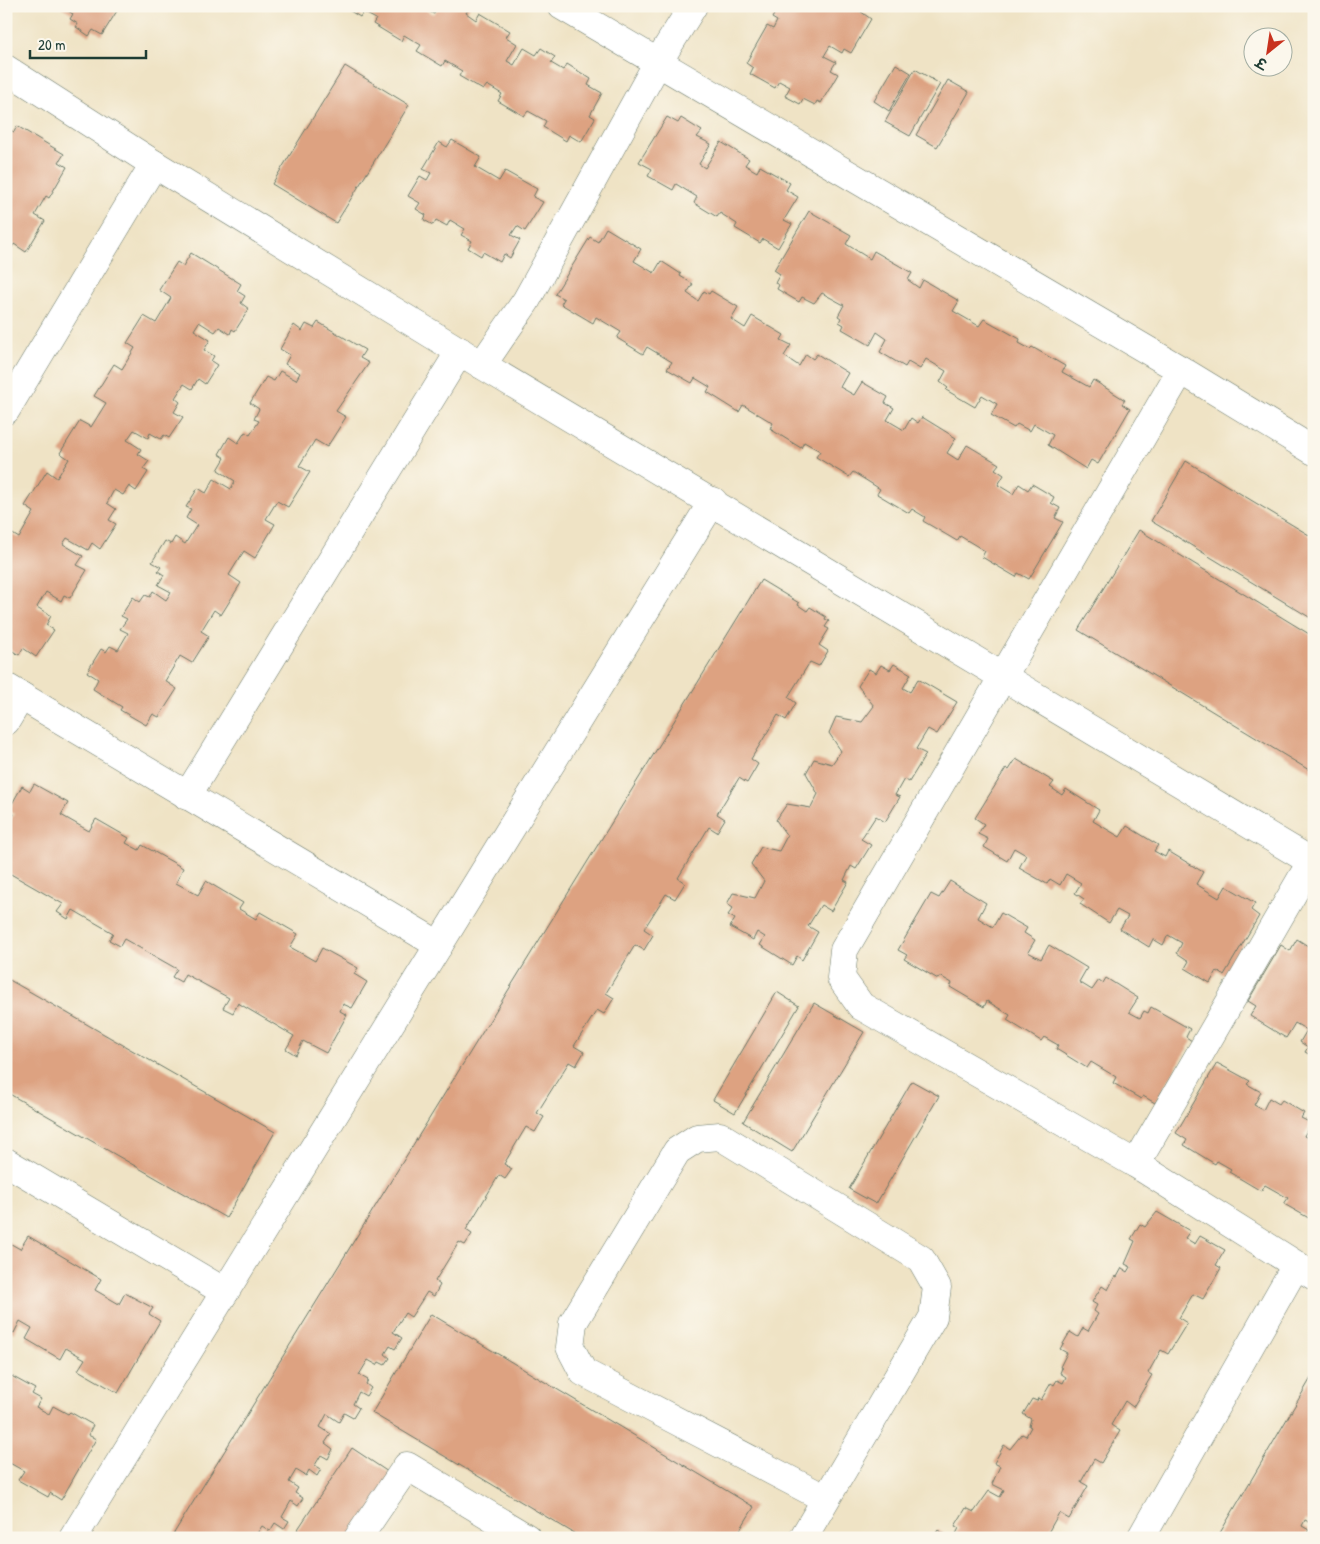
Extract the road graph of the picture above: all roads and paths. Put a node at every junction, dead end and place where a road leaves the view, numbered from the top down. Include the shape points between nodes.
1 (562, 6) edge
2 (693, 6) edge
3 (658, 62) junction
4 (6, 69) edge
5 (154, 164) junction
6 (471, 358) junction
7 (1181, 370) junction
8 (6, 410) edge
9 (1314, 452) edge
10 (713, 501) junction
11 (1004, 677) junction
12 (14, 691) edge
13 (6, 721) edge
14 (187, 796) junction
15 (1313, 861) edge
16 (439, 945) junction
17 (6, 1162) edge
18 (1136, 1164) junction
19 (1305, 1271) edge
20 (225, 1292) junction
21 (826, 1499) junction
22 (73, 1538) edge
23 (358, 1538) edge
24 (527, 1538) edge
25 (803, 1538) edge
26 (1141, 1538) edge

1 - 3 street
2 - 3 street
3 - 6 street via 526,301
3 - 7 street
4 - 5 street
5 - 6 street
5 - 8 street
6 - 10 street
6 - 14 street
7 - 9 street
7 - 11 street
10 - 11 street
10 - 16 street
11 - 15 street
11 - 18 street via 844,950 841,978 861,1006
12 - 13 street
12 - 14 street
14 - 16 street
15 - 18 street
16 - 20 street
17 - 20 street
18 - 19 street
19 - 26 street
20 - 22 street
21 - 21 street via 583,1372 570,1347 573,1323 677,1151 697,1138 720,1136 921,1259 938,1287 933,1318
21 - 25 street
23 - 24 street via 407,1466

